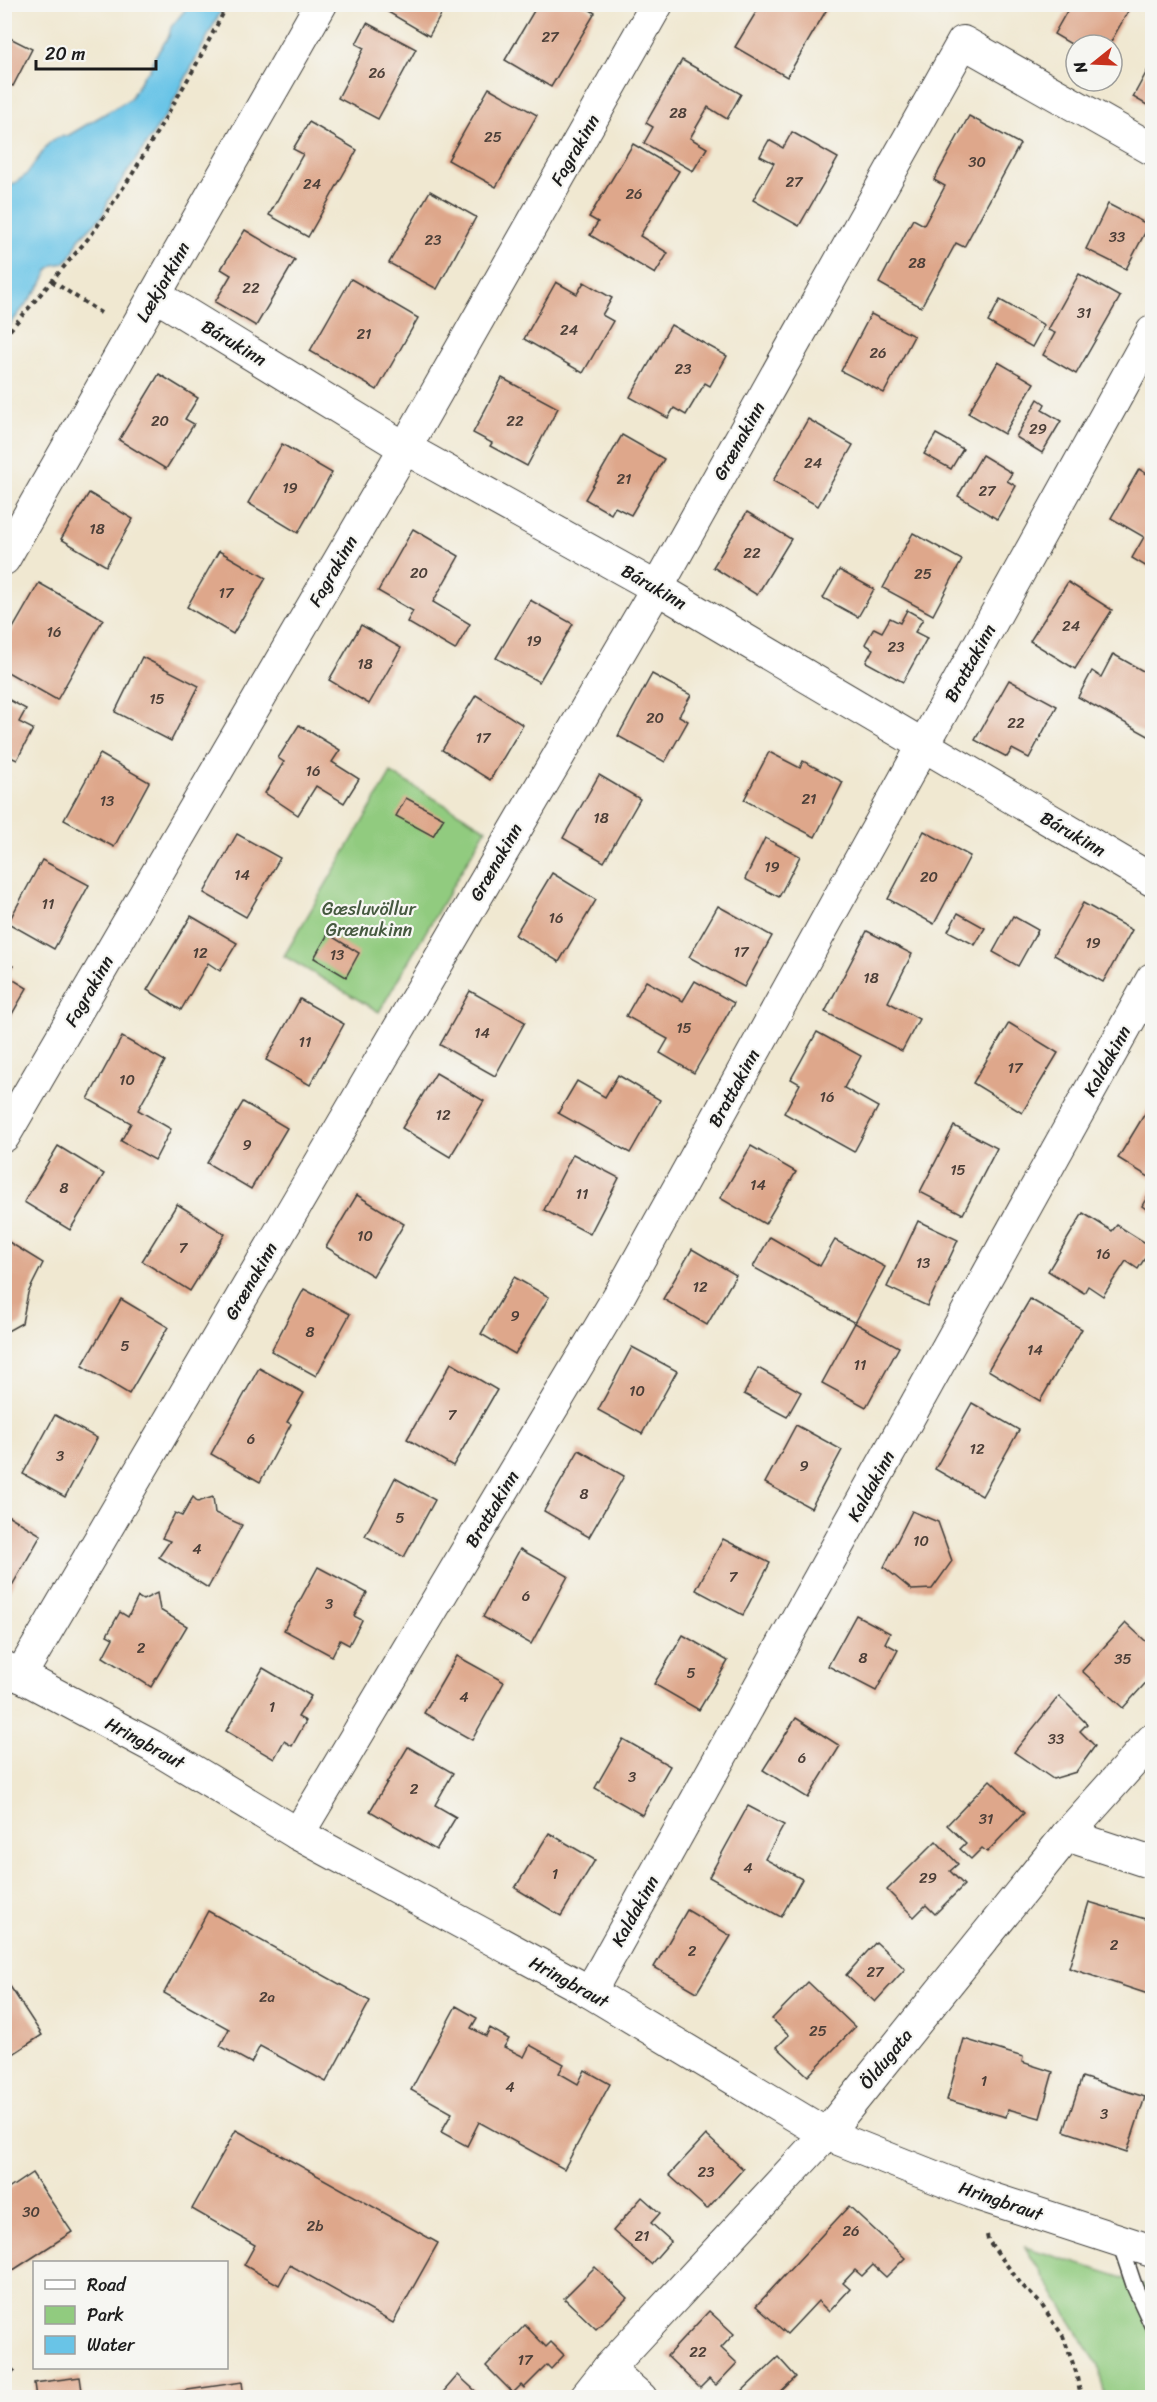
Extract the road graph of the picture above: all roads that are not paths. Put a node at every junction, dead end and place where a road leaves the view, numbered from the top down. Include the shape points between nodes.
1 (321, 4) edge
2 (657, 4) edge
3 (1152, 149) edge
4 (155, 296) junction
5 (1152, 332) edge
6 (405, 448) junction
7 (4, 559) edge
8 (657, 588) junction
9 (924, 747) junction
10 (1152, 880) edge
11 (1152, 979) edge
12 (4, 1136) edge
13 (12, 1672) edge
14 (1152, 1740) edge
15 (298, 1834) junction
16 (1067, 1835) junction
17 (1152, 1863) edge
18 (590, 1992) junction
19 (826, 2134) junction
20 (1119, 2240) junction
21 (1152, 2251) edge
22 (1152, 2325) edge
23 (608, 2369) junction
24 (585, 2397) edge
25 (641, 2397) edge

1 - 4 street, Lækjarkinn
2 - 6 street, Fagrakinn
3 - 8 street, Grænakinn via 963,42
4 - 6 street, Bárukinn
4 - 7 street, Lækjarkinn
5 - 9 street, Brattakinn
6 - 8 street, Bárukinn
6 - 12 street, Fagrakinn
8 - 9 street, Bárukinn
8 - 13 street, Grænakinn
9 - 10 street, Bárukinn
9 - 15 street, Brattakinn via 620,1294
11 - 18 street, Kaldakinn
13 - 15 street, Hringbraut via 152,1746
14 - 16 street, Öldugata
15 - 18 street, Hringbraut
16 - 17 street
16 - 19 street, Öldugata
18 - 19 street, Hringbraut
19 - 20 street, Hringbraut via 980,2195
19 - 23 street, Öldugata
20 - 21 street, Hringbraut
20 - 22 lane
23 - 24 street, Öldugata
23 - 25 street

